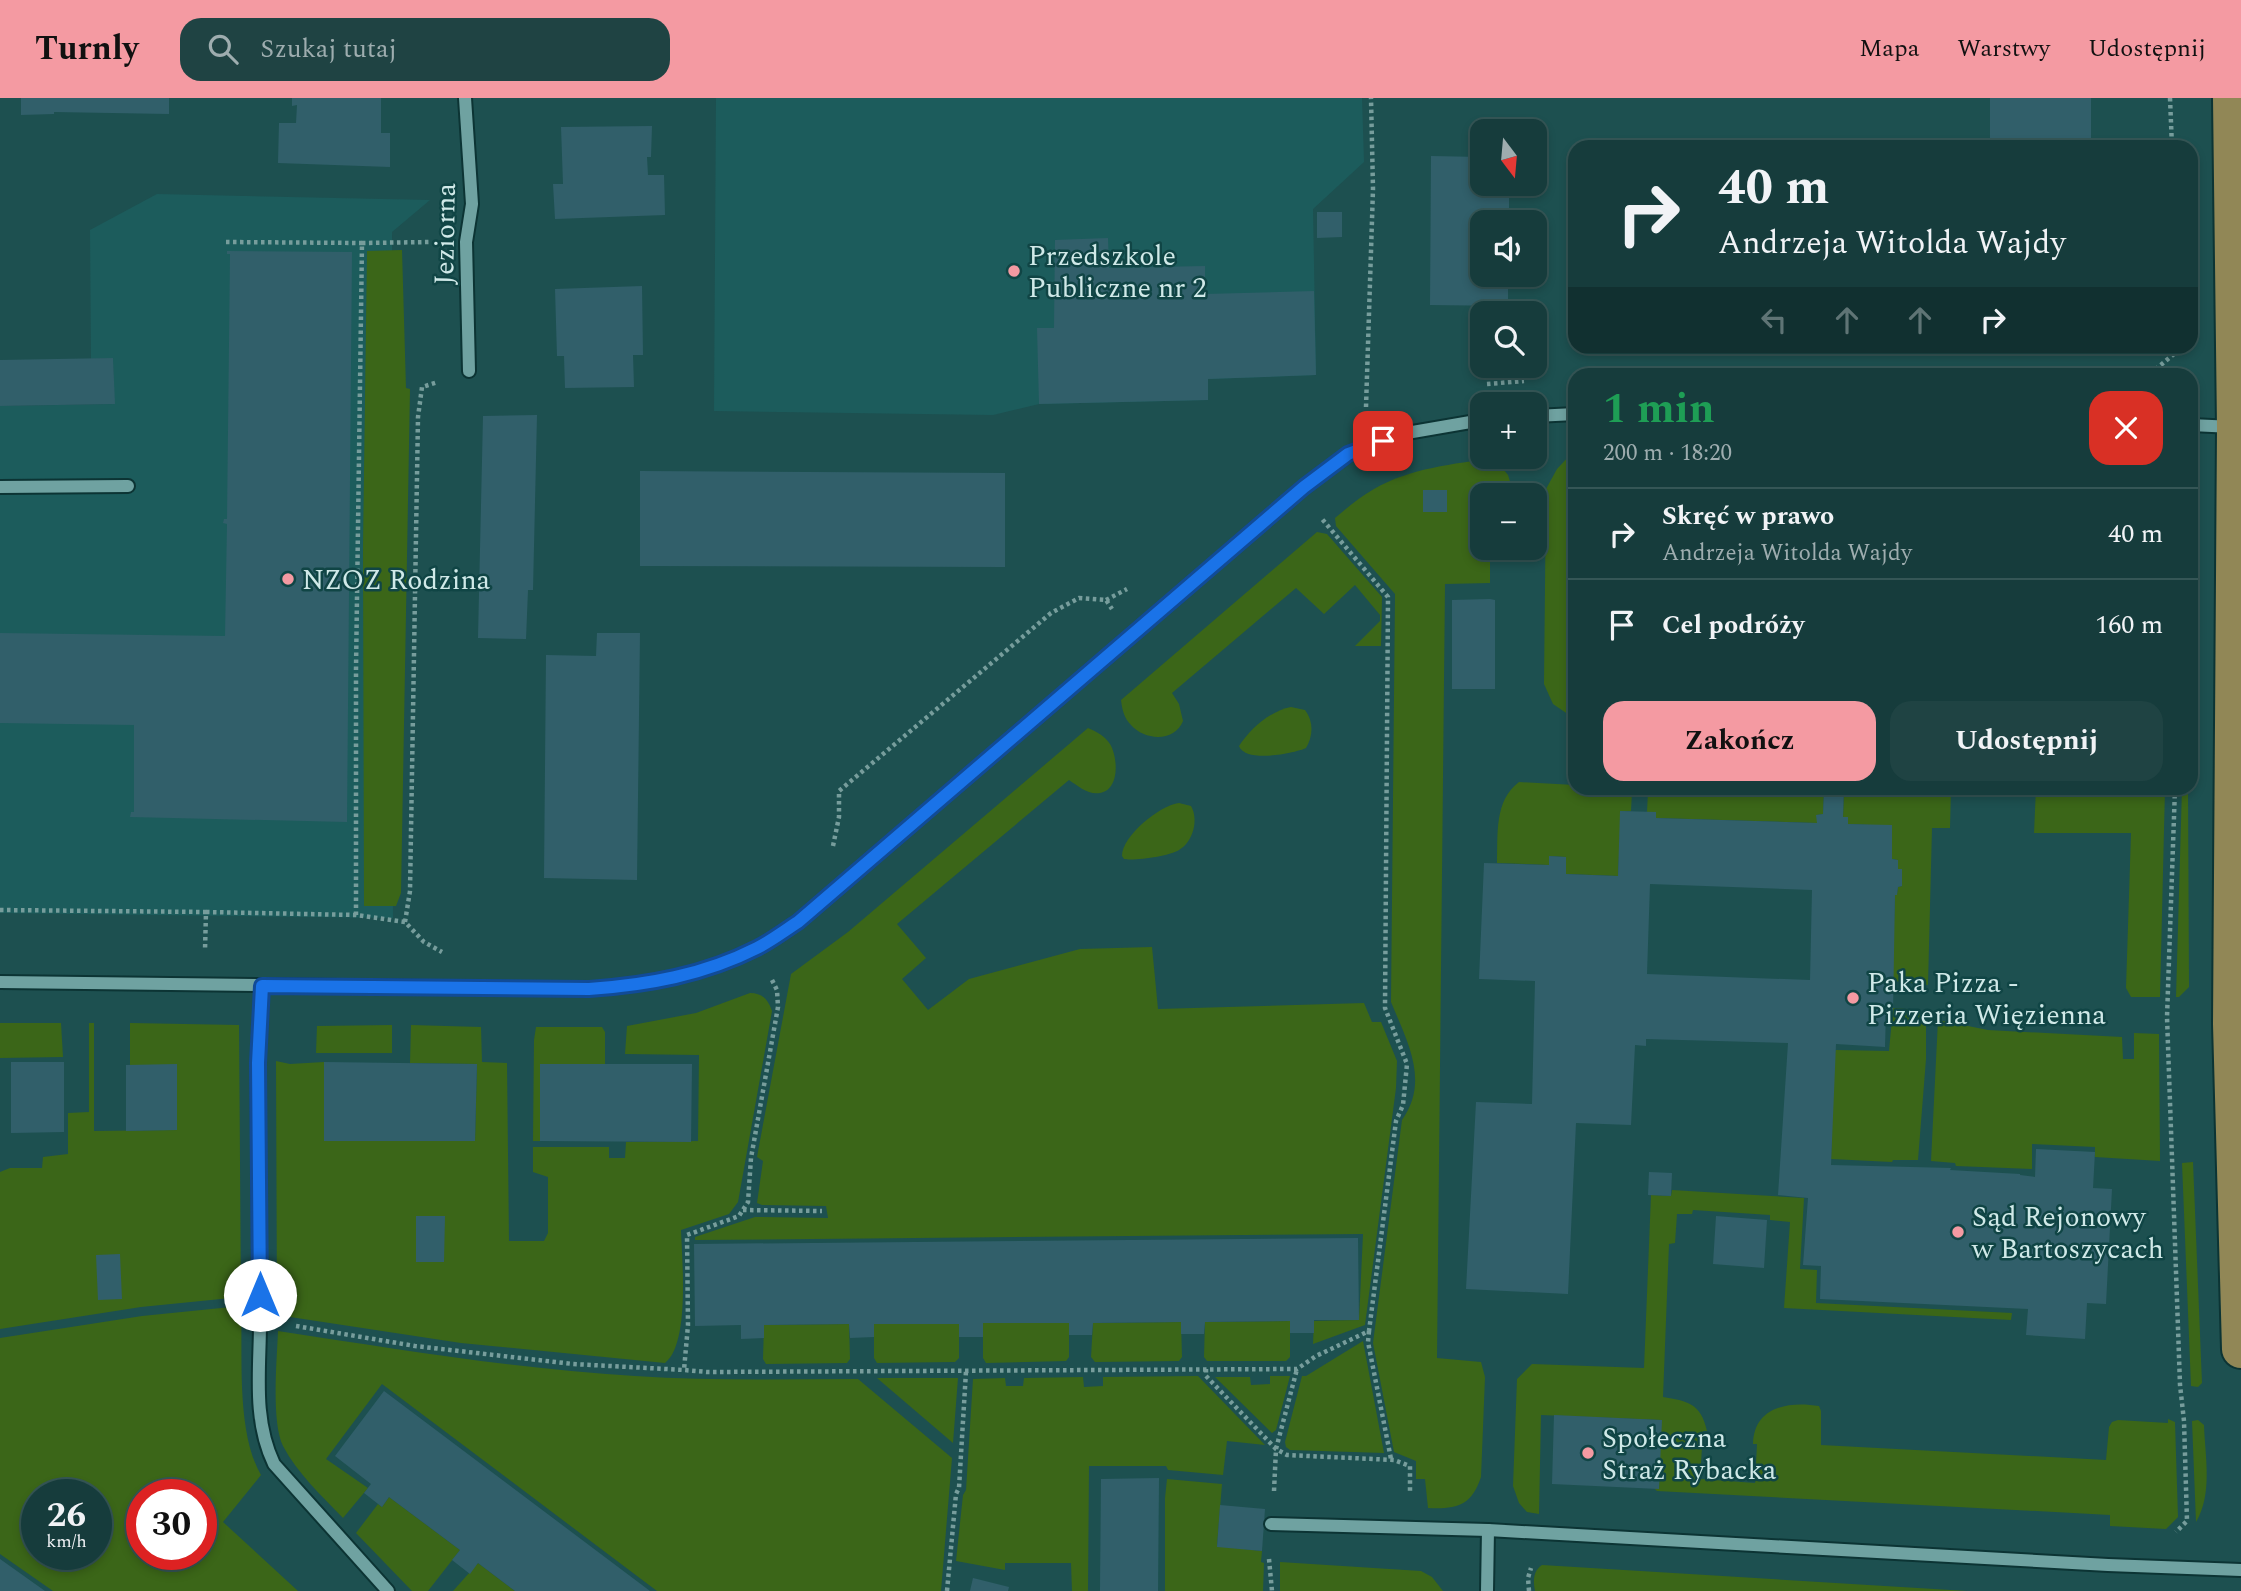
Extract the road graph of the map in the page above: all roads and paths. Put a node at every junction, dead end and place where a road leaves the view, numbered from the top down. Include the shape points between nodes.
1 (465, 98) edge
2 (1371, 98) edge
3 (2170, 98) edge
4 (2232, 98) edge
5 (2172, 140) edge
6 (226, 242) dead end
7 (466, 242) junction
8 (362, 243) junction
9 (2174, 354) edge
10 (2157, 368) edge
11 (469, 371) joint
12 (1366, 407) dead end
13 (1568, 414) edge
14 (1547, 415) edge
15 (1470, 422) edge
16 (2198, 425) edge
17 (2236, 428) junction
18 (128, 486) dead end
19 (0, 487) edge
20 (1329, 510) dead end
21 (1321, 517) junction
22 (1312, 525) dead end
23 (1130, 636) junction
24 (2175, 795) edge
25 (832, 846) dead end
26 (0, 910) edge
27 (206, 912) junction
28 (356, 915) junction
29 (405, 922) junction
30 (444, 953) dead end
31 (205, 958) dead end
32 (761, 980) dead end
33 (0, 982) edge
34 (262, 986) junction
35 (2236, 1025) edge
36 (743, 1210) junction
37 (822, 1211) dead end
38 (261, 1321) junction
39 (1369, 1331) junction
40 (2241, 1349) edge
41 (1297, 1368) junction
42 (1206, 1369) junction
43 (684, 1370) junction
44 (965, 1371) junction
45 (1276, 1449) junction
46 (1391, 1459) junction
47 (1271, 1524) junction
48 (1409, 1528) junction
49 (1488, 1530) junction
50 (2170, 1538) dead end
51 (2241, 1570) edge
52 (388, 1591) edge
53 (947, 1591) edge
54 (1272, 1591) edge
55 (1487, 1591) edge

1 - 7 street, Jeziorna via 472,205
2 - 12 path
3 - 5 path
4 - 17 main road
6 - 8 path
7 - 8 path
7 - 11 street, Jeziorna
8 - 28 path
9 - 10 path
11 - 29 path via 422,387 418,416 410,891
13 - 14 street
15 - 23 street via 1401,434 1348,454
16 - 17 street
17 - 35 main road
18 - 19 street
20 - 21 path
21 - 22 path
21 - 39 path via 1388,597 1385,1008 1407,1064
23 - 25 path via 1106,600 1079,598 1051,613 839,792
23 - 34 street via 798,922 724,962 674,978 589,989
24 - 50 path via 2167,1017 2187,1521
26 - 27 path
27 - 28 path
27 - 31 path
28 - 29 path
29 - 30 path via 424,942
32 - 36 path via 771,976 779,1007 751,1158 748,1202
33 - 34 street
34 - 38 street via 258,1063
35 - 40 main road
36 - 37 path
36 - 43 path via 739,1216 687,1235
38 - 43 path via 415,1346 573,1364
38 - 52 street via 260,1415 265,1446 274,1465
39 - 41 path
39 - 46 path
41 - 42 path
41 - 45 path
42 - 44 path
42 - 45 path via 1206,1376
43 - 44 path
44 - 53 path via 959,1488
45 - 46 path via 1287,1455
45 - 47 path
46 - 48 path via 1410,1466
47 - 48 street
47 - 54 path
48 - 49 street
49 - 51 street
49 - 55 street

